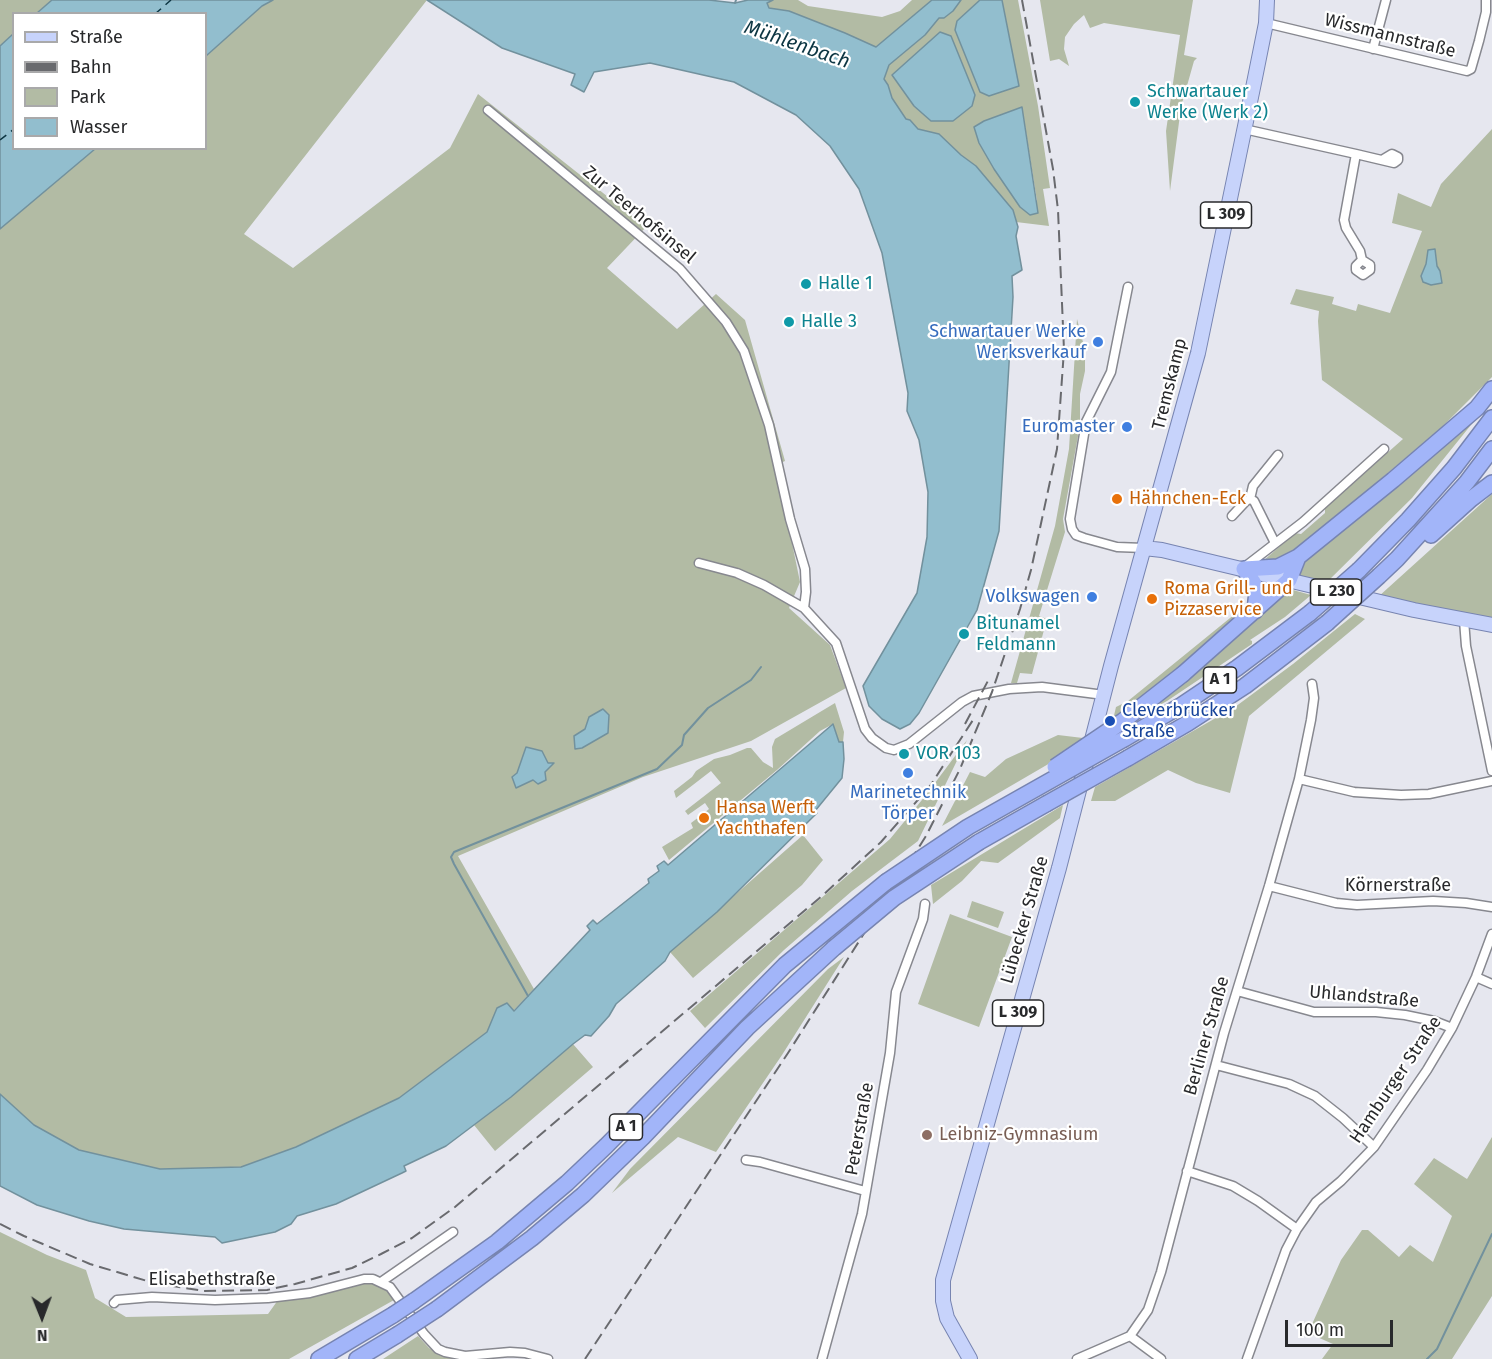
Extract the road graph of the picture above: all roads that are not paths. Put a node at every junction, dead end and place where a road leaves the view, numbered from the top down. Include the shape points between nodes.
1 (1267, 0) edge
2 (1386, 0) edge
3 (1486, 0) edge
4 (1266, 22) junction
5 (1373, 49) junction
6 (488, 110) dead end
7 (1244, 129) junction
8 (1356, 154) junction
9 (1382, 160) dead end
10 (1362, 261) dead end
11 (1128, 287) dead end
12 (1492, 389) edge
13 (1492, 418) edge
14 (1384, 449) dead end
15 (1492, 449) edge
16 (1278, 455) dead end
17 (1492, 483) edge
18 (1250, 499) junction
19 (1232, 516) dead end
20 (1275, 543) junction
21 (1144, 548) junction
22 (1298, 557) junction
23 (1397, 559) junction
24 (699, 563) dead end
25 (1243, 569) junction
26 (1289, 580) junction
27 (804, 608) junction
28 (1256, 611) junction
29 (1464, 620) junction
30 (1492, 625) edge
31 (1312, 684) dead end
32 (1104, 695) junction
33 (1492, 771) edge
34 (1299, 779) junction
35 (1492, 781) edge
36 (1042, 784) junction
37 (1269, 886) junction
38 (925, 904) dead end
39 (1492, 907) edge
40 (1492, 934) edge
41 (1476, 977) junction
42 (1492, 984) edge
43 (1237, 991) junction
44 (1452, 1028) junction
45 (1216, 1065) junction
46 (1374, 1147) junction
47 (746, 1160) dead end
48 (1187, 1171) junction
49 (865, 1191) junction
50 (1297, 1229) junction
51 (453, 1232) dead end
52 (381, 1282) junction
53 (114, 1303) dead end
54 (1130, 1336) junction
55 (319, 1359) edge
56 (357, 1359) edge
57 (548, 1359) edge
58 (822, 1359) edge
59 (970, 1359) edge
60 (1077, 1359) edge
61 (1161, 1359) edge
62 (1247, 1359) edge

1 - 4 main road, L 309
2 - 5 street
3 - 5 street, Wissmannstraße via 1471,69 1462,72
4 - 5 street, Wissmannstraße
4 - 7 main road, Tremskamp / L 309
6 - 27 street, Zur Teerhofsinsel via 680,268 726,322 744,351 769,425 805,569
7 - 8 street
7 - 21 main road, Tremskamp / L 309 via 1198,353
8 - 9 street
8 - 10 street via 1344,220
11 - 21 street via 1111,372 1086,422 1070,519 1076,535 1117,547
12 - 22 highway via 1477,408
13 - 36 highway, A 1, bridge via 1408,520 1310,613 1182,705
14 - 20 street
15 - 23 highway, A 1
16 - 18 street via 1253,486
17 - 23 highway
18 - 19 street
18 - 20 street
20 - 25 street
21 - 25 main road, L 230
21 - 32 main road, Tremskamp / L 309
22 - 25 highway via 1278,567
22 - 26 highway
23 - 56 highway, A 1, bridge via 1327,623 1245,686 1188,723 979,842 894,898 747,1028 583,1195 437,1309
24 - 27 street via 737,573
25 - 26 main road, L 230
25 - 28 highway via 1257,591
26 - 28 highway
26 - 29 main road, L 230
27 - 32 street via 836,643 865,729 886,748 894,750 909,744 973,696 1042,687
28 - 36 highway, bridge via 1123,721 1055,767
29 - 30 main road, L 230
29 - 33 street
31 - 34 street, Berliner Straße via 1311,720
32 - 59 main road, Lübecker Straße / L 309 via 942,1280 947,1318
34 - 35 street via 1354,792 1401,795 1429,794
34 - 37 street, Berliner Straße
36 - 55 highway, A 1, bridge via 921,857 820,934 567,1183 457,1272
37 - 39 street, Körnerstraße via 1357,905 1433,901
37 - 43 street, Berliner Straße
38 - 49 street, Peterstraße via 896,992 890,1053
40 - 41 street, Hamburger Straße
41 - 42 street
41 - 44 street, Hamburger Straße
43 - 44 street, Uhlandstraße via 1314,1012 1405,1015
43 - 45 street, Berliner Straße
44 - 46 street, Hamburger Straße
45 - 46 street via 1289,1084 1315,1096
45 - 48 street, Berliner Straße
46 - 50 street, Hamburger Straße via 1316,1202
47 - 49 street
48 - 50 street via 1233,1186
48 - 54 street, Berliner Straße via 1148,1310
49 - 58 street, Peterstraße
50 - 62 street, Hamburger Straße
51 - 52 street
52 - 53 street, Elisabethstraße via 364,1279 310,1293 267,1298 152,1297
52 - 57 street via 390,1287 438,1349 465,1356 510,1352
54 - 60 street
54 - 61 street

